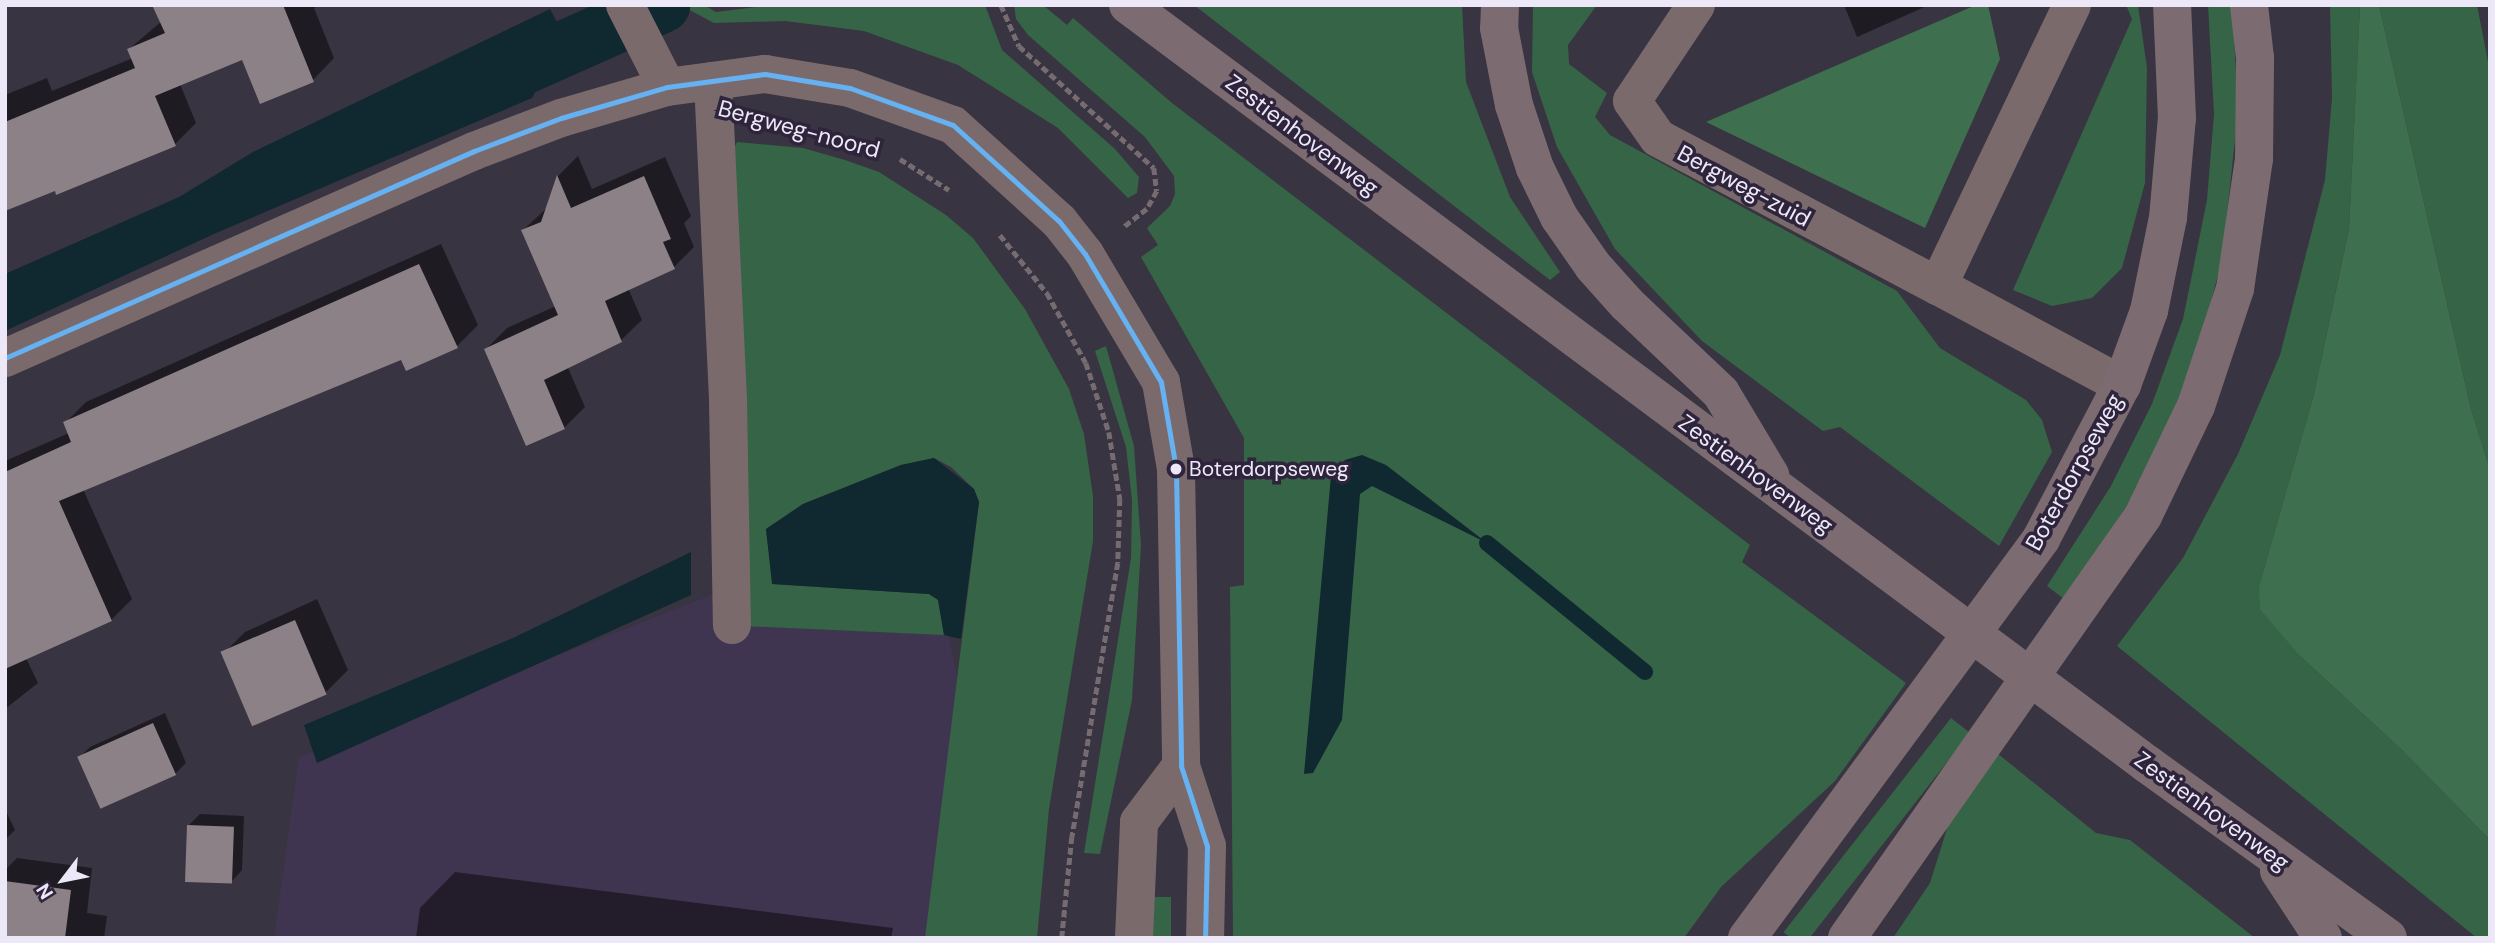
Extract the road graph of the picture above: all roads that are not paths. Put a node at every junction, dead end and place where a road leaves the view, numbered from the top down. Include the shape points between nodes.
1 (625, 5) edge
2 (1128, 5) edge
3 (1500, 5) edge
4 (1696, 5) edge
5 (2072, 5) edge
6 (2172, 5) edge
7 (2249, 5) edge
8 (713, 81) junction
9 (667, 87) junction
10 (1938, 286) junction
11 (5, 358) edge
12 (2122, 385) junction
13 (1790, 499) junction
14 (732, 625) dead end
15 (1181, 766) junction
16 (2266, 852) junction
17 (1134, 938) edge
18 (1205, 938) edge
19 (1746, 938) edge
20 (1847, 938) edge
21 (2323, 938) edge
22 (2388, 938) edge

1 - 9 street
2 - 13 main road, Zestienhovenweg
3 - 13 main road via 1499,28 1514,105 1535,168 1559,217 1627,304 1721,393
4 - 10 street, Bergweg-zuid via 1632,102 1658,138
5 - 10 street
6 - 12 main road, Boterdorpseweg via 2177,118 2168,218 2149,311
7 - 20 main road via 2255,58 2254,159 2235,289 2196,406 2143,516
8 - 9 street, Bergweg-noord
8 - 14 street via 729,400
8 - 15 street, Bergweg-noord via 765,74 850,88 953,125 1059,221 1110,289 1161,382 1176,469
9 - 11 street, Bergweg-noord via 561,118 474,151
10 - 12 street, Bergweg-zuid
12 - 19 main road, Boterdorpseweg via 2041,539
13 - 16 main road, Zestienhovenweg
15 - 17 street via 1139,822
15 - 18 street, Bergweg-noord via 1208,846
16 - 21 main road
16 - 22 main road, Zestienhovenweg

